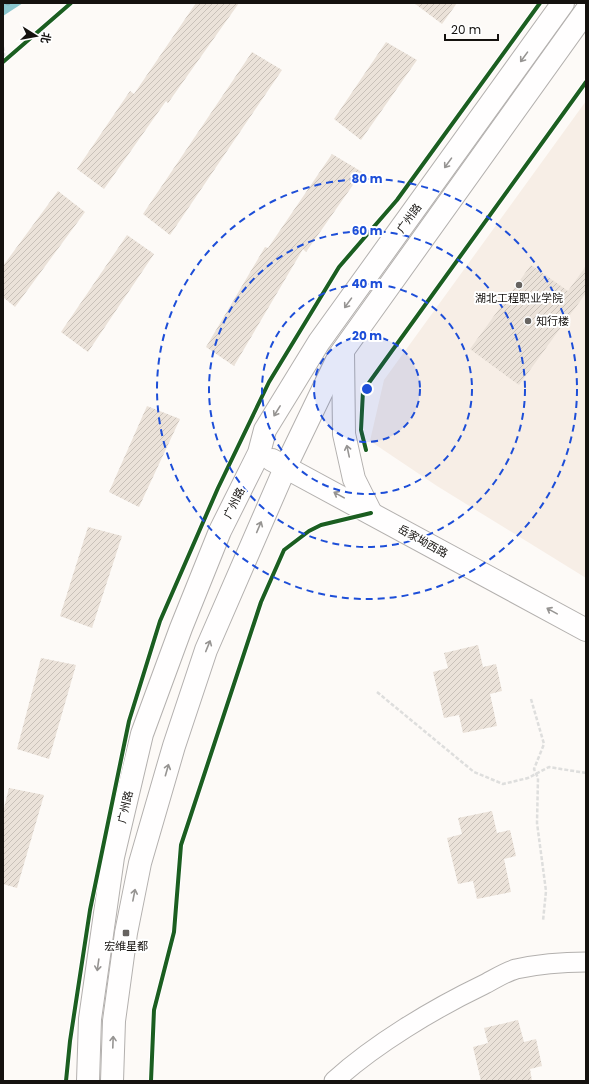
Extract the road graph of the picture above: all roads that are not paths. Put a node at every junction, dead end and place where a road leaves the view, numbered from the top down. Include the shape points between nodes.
1 (563, 3) edge
2 (586, 12) edge
3 (343, 349) junction
4 (259, 453) junction
5 (286, 466) junction
6 (371, 513) junction
7 (586, 630) edge
8 (586, 962) edge
9 (88, 1081) edge
10 (112, 1081) edge
11 (334, 1081) edge

1 -> 4 main road, 广州路 via 319,342 266,430
2 - 3 main road
3 - 5 main road
6 -> 3 main road via 354,479 344,434
4 - 5 main road, 岳家坳西路
4 -> 9 main road, 广州路 via 220,531 142,734 113,857 90,1019
6 -> 5 main road, 岳家坳西路
10 -> 5 main road via 114,1021 126,934 140,863 174,746 206,650
7 -> 6 main road, 岳家坳西路
8 - 11 street via 564,962 515,970 461,996 414,1024 353,1064

